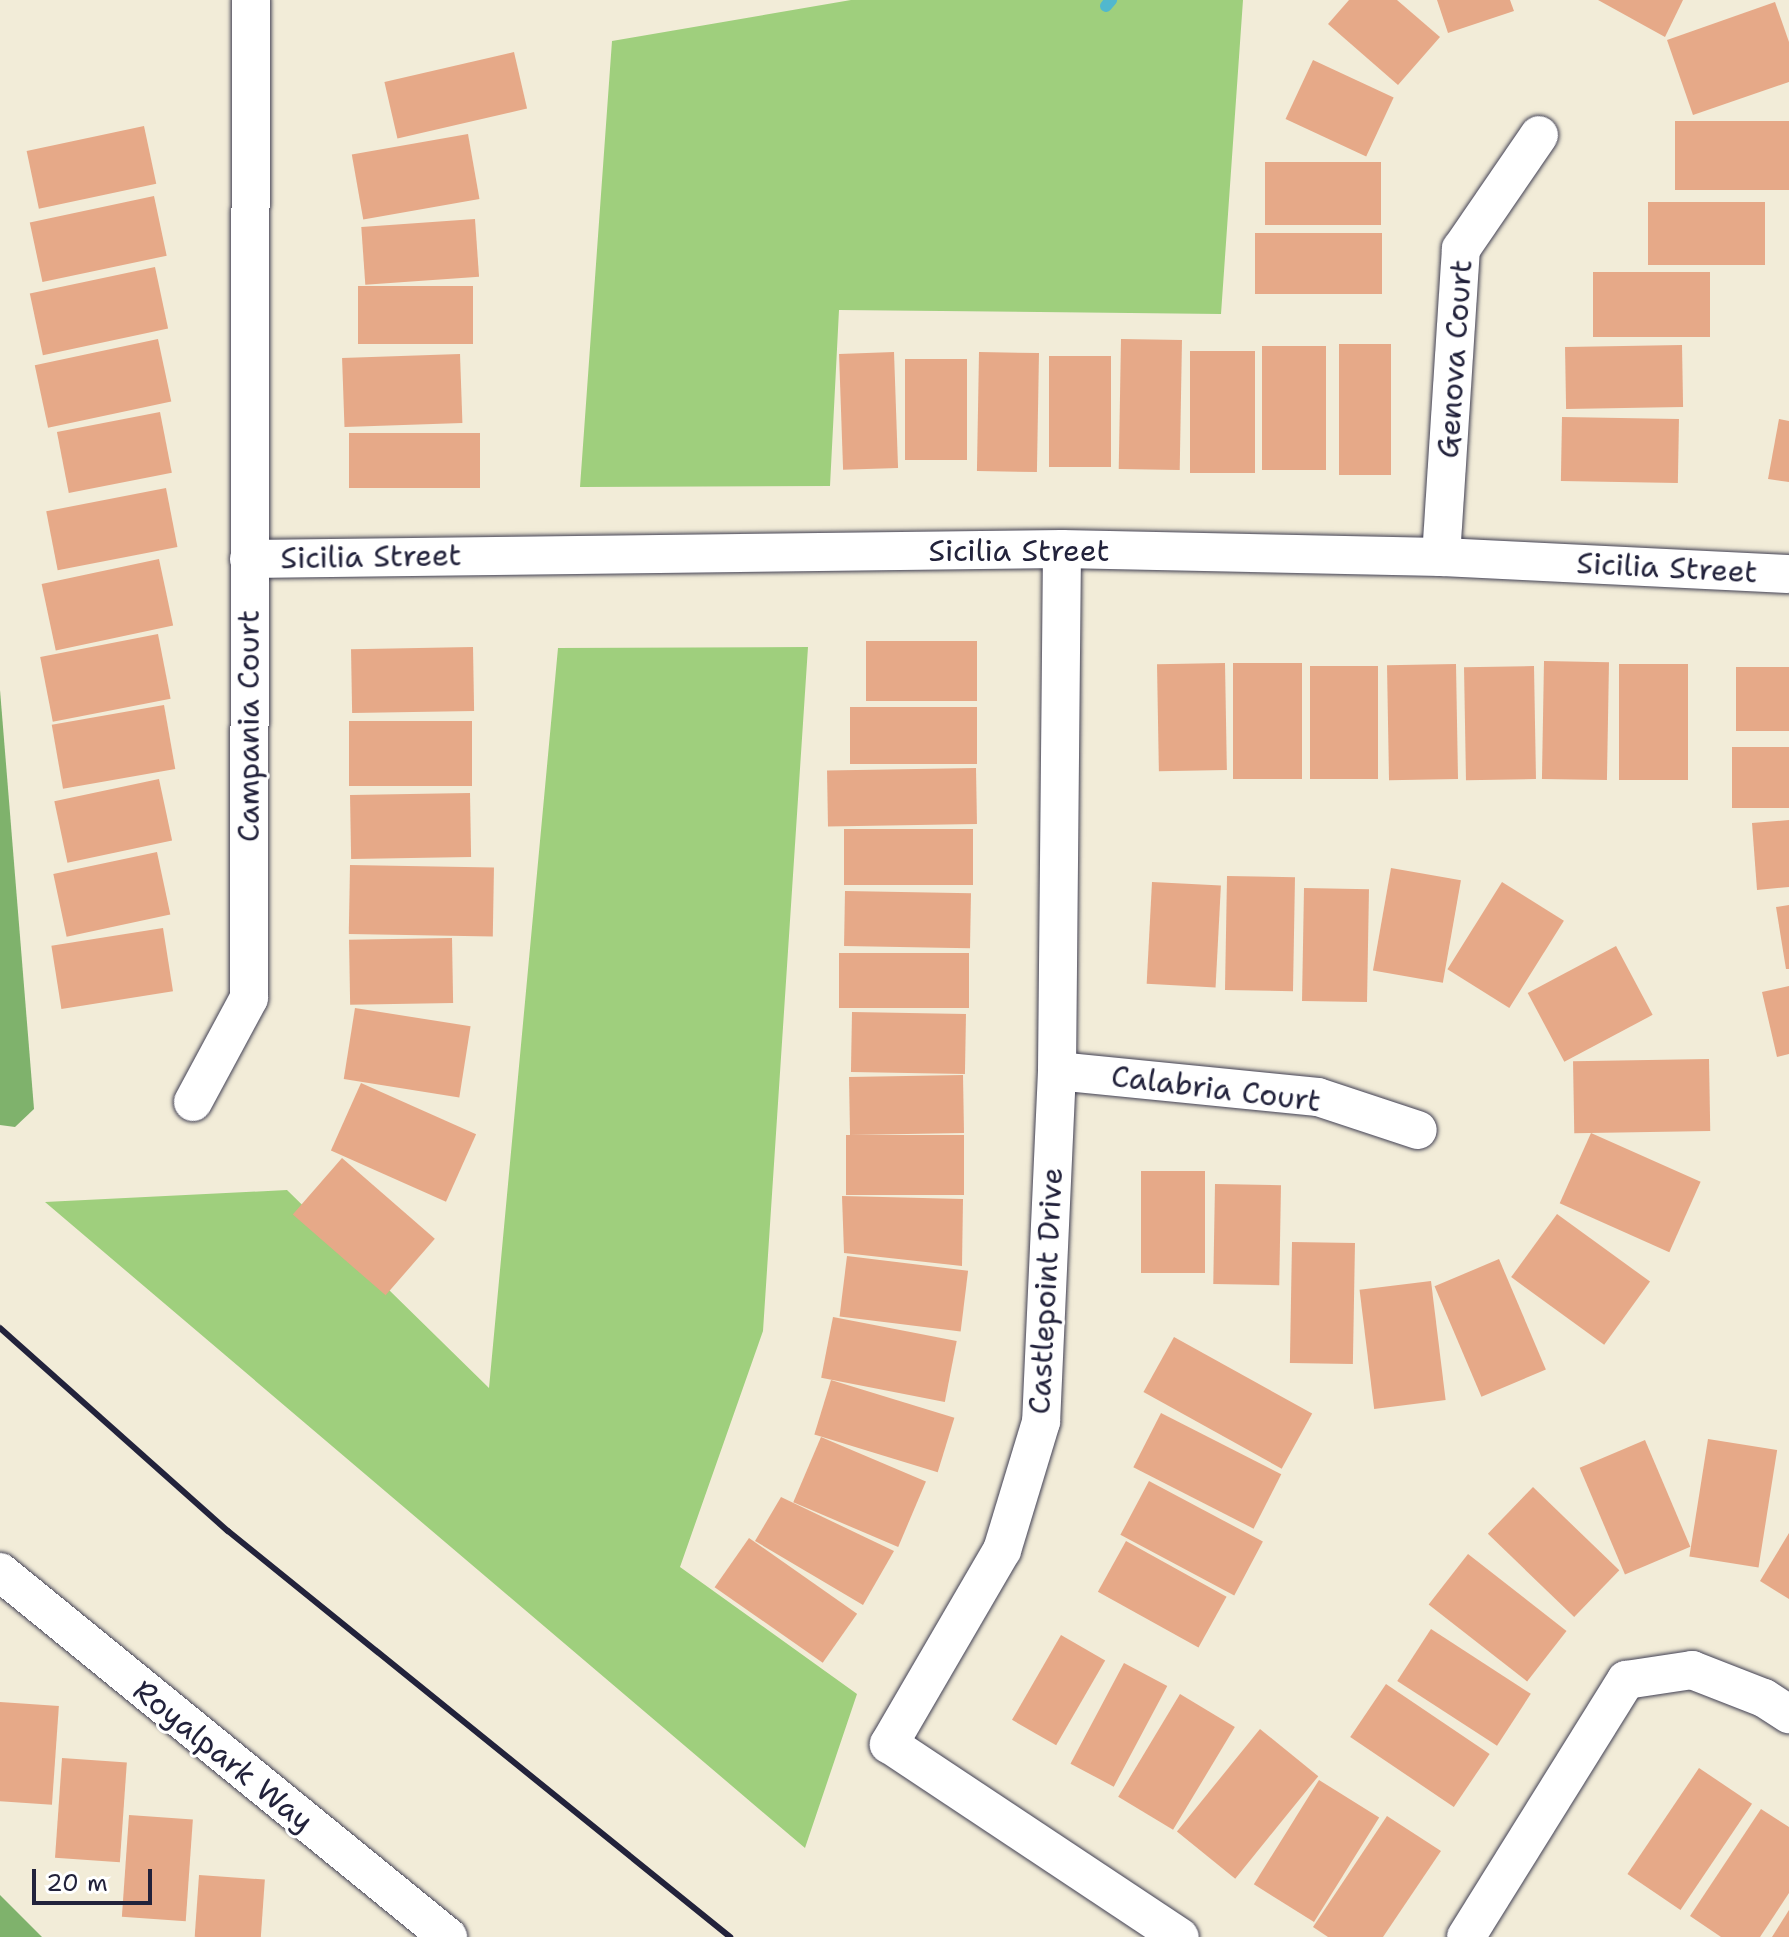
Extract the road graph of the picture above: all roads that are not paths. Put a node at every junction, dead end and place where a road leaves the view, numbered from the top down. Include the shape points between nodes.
1 (251, 0) edge
2 (1539, 135) dead end
3 (1062, 549) junction
4 (1441, 557) junction
5 (249, 559) junction
6 (1789, 574) edge
7 (1057, 1071) junction
8 (193, 1102) dead end
9 (1418, 1130) dead end
10 (0, 1572) edge
11 (1789, 1714) edge
12 (448, 1937) edge
13 (1180, 1937) edge
14 (1466, 1937) edge

1 - 5 street, Campania Court
2 - 4 street, Genova Court via 1461,249
3 - 4 street, Sicilia Street
3 - 5 street, Sicilia Street
3 - 7 street, Castlepoint Drive
4 - 6 street, Sicilia Street
5 - 8 street, Campania Court via 249,998
7 - 9 street, Calabria Court via 1318,1097
7 - 13 street, Castlepoint Drive via 1041,1422 1002,1550 889,1744
10 - 12 street, Royalpark Way
11 - 14 street via 1764,1698 1692,1670 1626,1680

